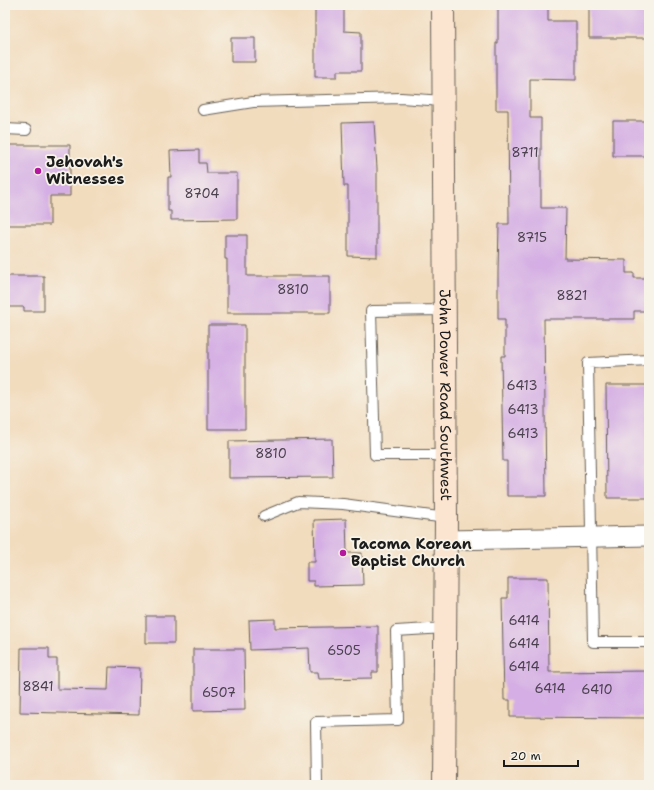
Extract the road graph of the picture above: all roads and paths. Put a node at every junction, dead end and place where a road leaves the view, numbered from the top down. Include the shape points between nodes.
1 (443, 5) edge
2 (444, 100) junction
3 (203, 110) dead end
4 (5, 130) edge
5 (26, 130) dead end
6 (445, 310) junction
7 (649, 360) edge
8 (445, 455) junction
9 (264, 516) dead end
10 (446, 518) junction
11 (592, 536) junction
12 (649, 536) edge
13 (446, 540) junction
14 (445, 628) junction
15 (649, 642) edge
16 (317, 785) edge
17 (444, 785) edge

1 - 2 street, John Dower Road Southwest
2 - 3 lane via 401,98 253,102
2 - 6 street, John Dower Road Southwest
4 - 5 lane
6 - 8 street, John Dower Road Southwest
6 - 8 lane via 371,311 375,455
7 - 11 lane via 588,363
8 - 10 street, John Dower Road Southwest
9 - 10 lane via 298,502 343,504
10 - 13 street, John Dower Road Southwest
11 - 12 street
11 - 13 street
11 - 15 lane via 593,642
13 - 14 street, John Dower Road Southwest
14 - 16 lane via 396,631 398,720 316,722
14 - 17 street, John Dower Road Southwest

